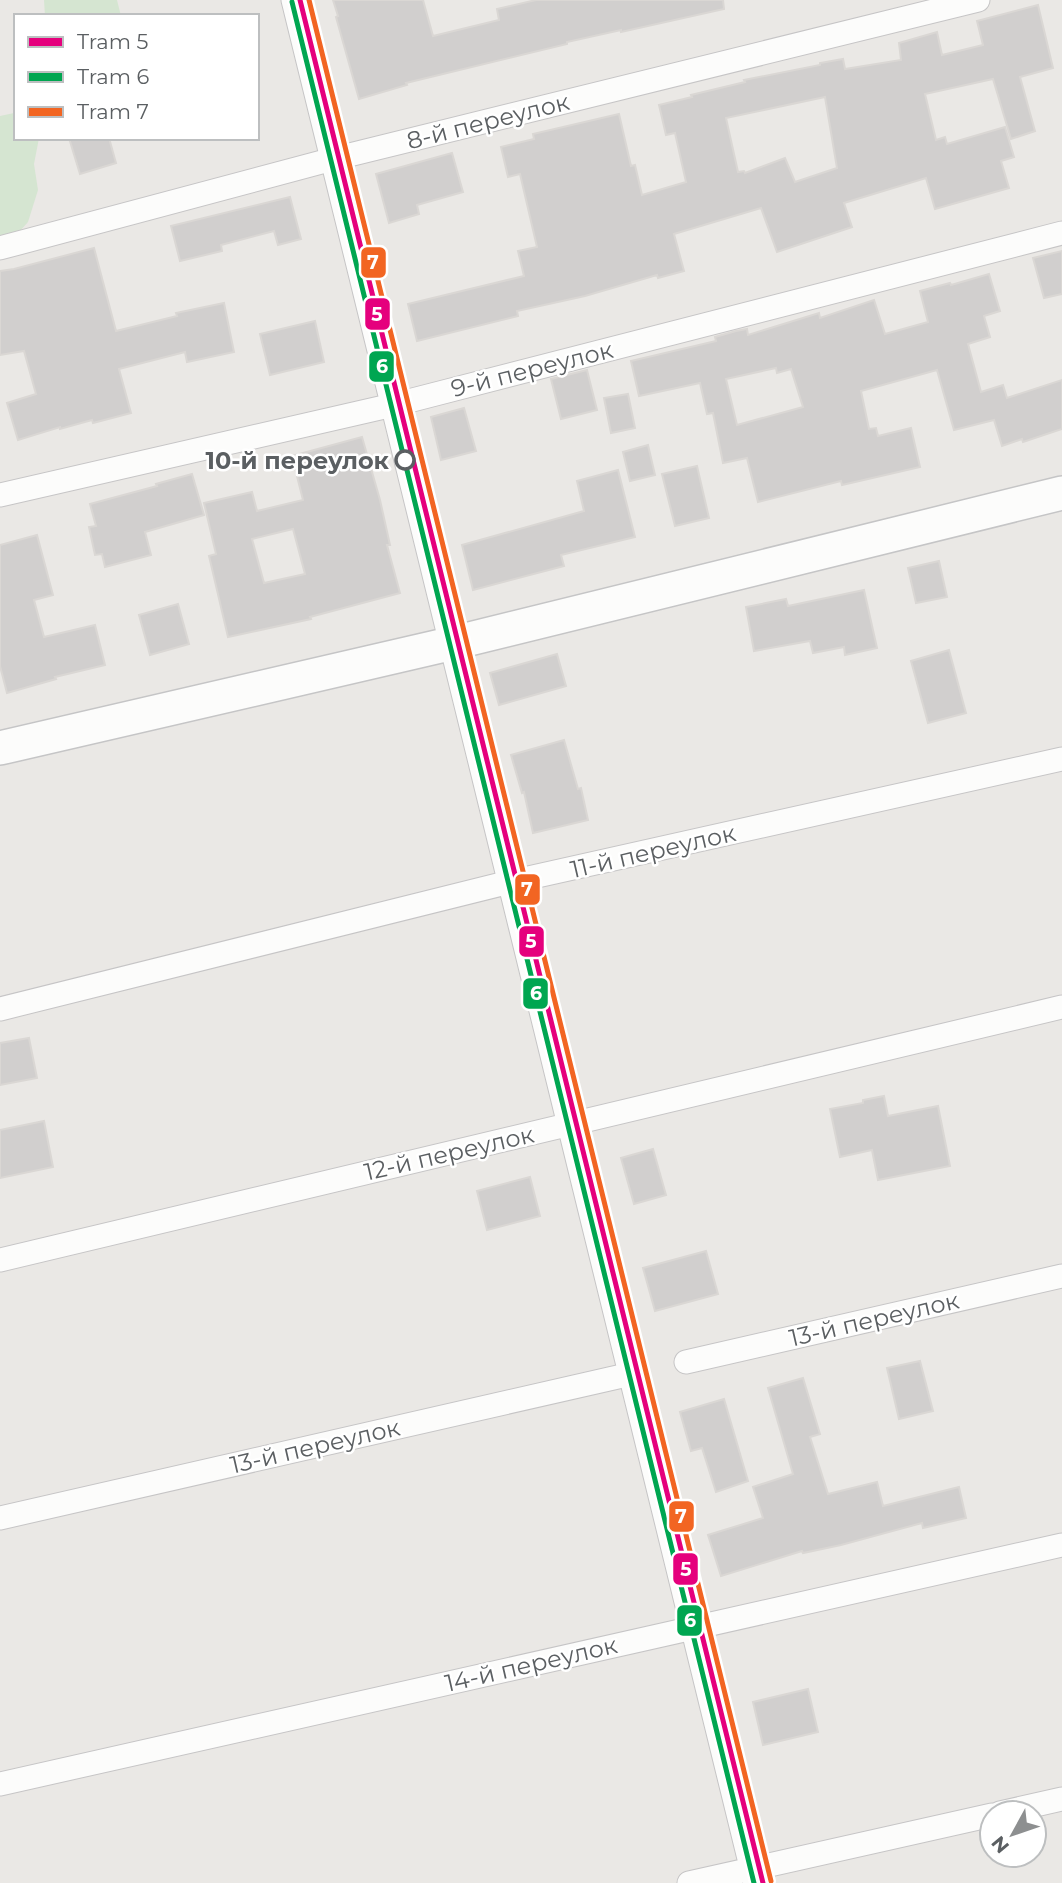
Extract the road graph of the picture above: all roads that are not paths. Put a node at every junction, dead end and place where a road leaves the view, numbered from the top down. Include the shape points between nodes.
1 (293, 0) edge
2 (978, 0) edge
3 (333, 159) junction
4 (1062, 233) edge
5 (0, 248) edge
6 (393, 405) junction
7 (1062, 494) edge
8 (0, 495) edge
9 (451, 643) junction
10 (0, 748) edge
11 (1062, 759) edge
12 (510, 882) junction
13 (1062, 1007) edge
14 (0, 1009) edge
15 (568, 1124) junction
16 (0, 1260) edge
17 (1062, 1276) edge
18 (686, 1362) dead end
19 (631, 1374) junction
20 (0, 1518) edge
21 (1062, 1545) edge
22 (693, 1628) junction
23 (0, 1784) edge
24 (978, 1819) edge
25 (754, 1876) edge
26 (690, 1883) edge

1 - 3 street
2 - 3 street, 8-й переулок
3 - 5 street, 8-й переулок
3 - 6 street
4 - 6 street, 9-й переулок
6 - 8 street, 9-й переулок
6 - 9 street
7 - 9 street
9 - 10 street
9 - 12 street
11 - 12 street, 11-й переулок
12 - 14 street, 11-й переулок
12 - 15 street
13 - 15 street, 12-й переулок
15 - 16 street, 12-й переулок
15 - 19 street
17 - 18 street, 13-й переулок
19 - 20 street, 13-й переулок
19 - 22 street
21 - 22 street, 14-й переулок
22 - 23 street, 14-й переулок
22 - 25 street
24 - 25 street
25 - 26 street

